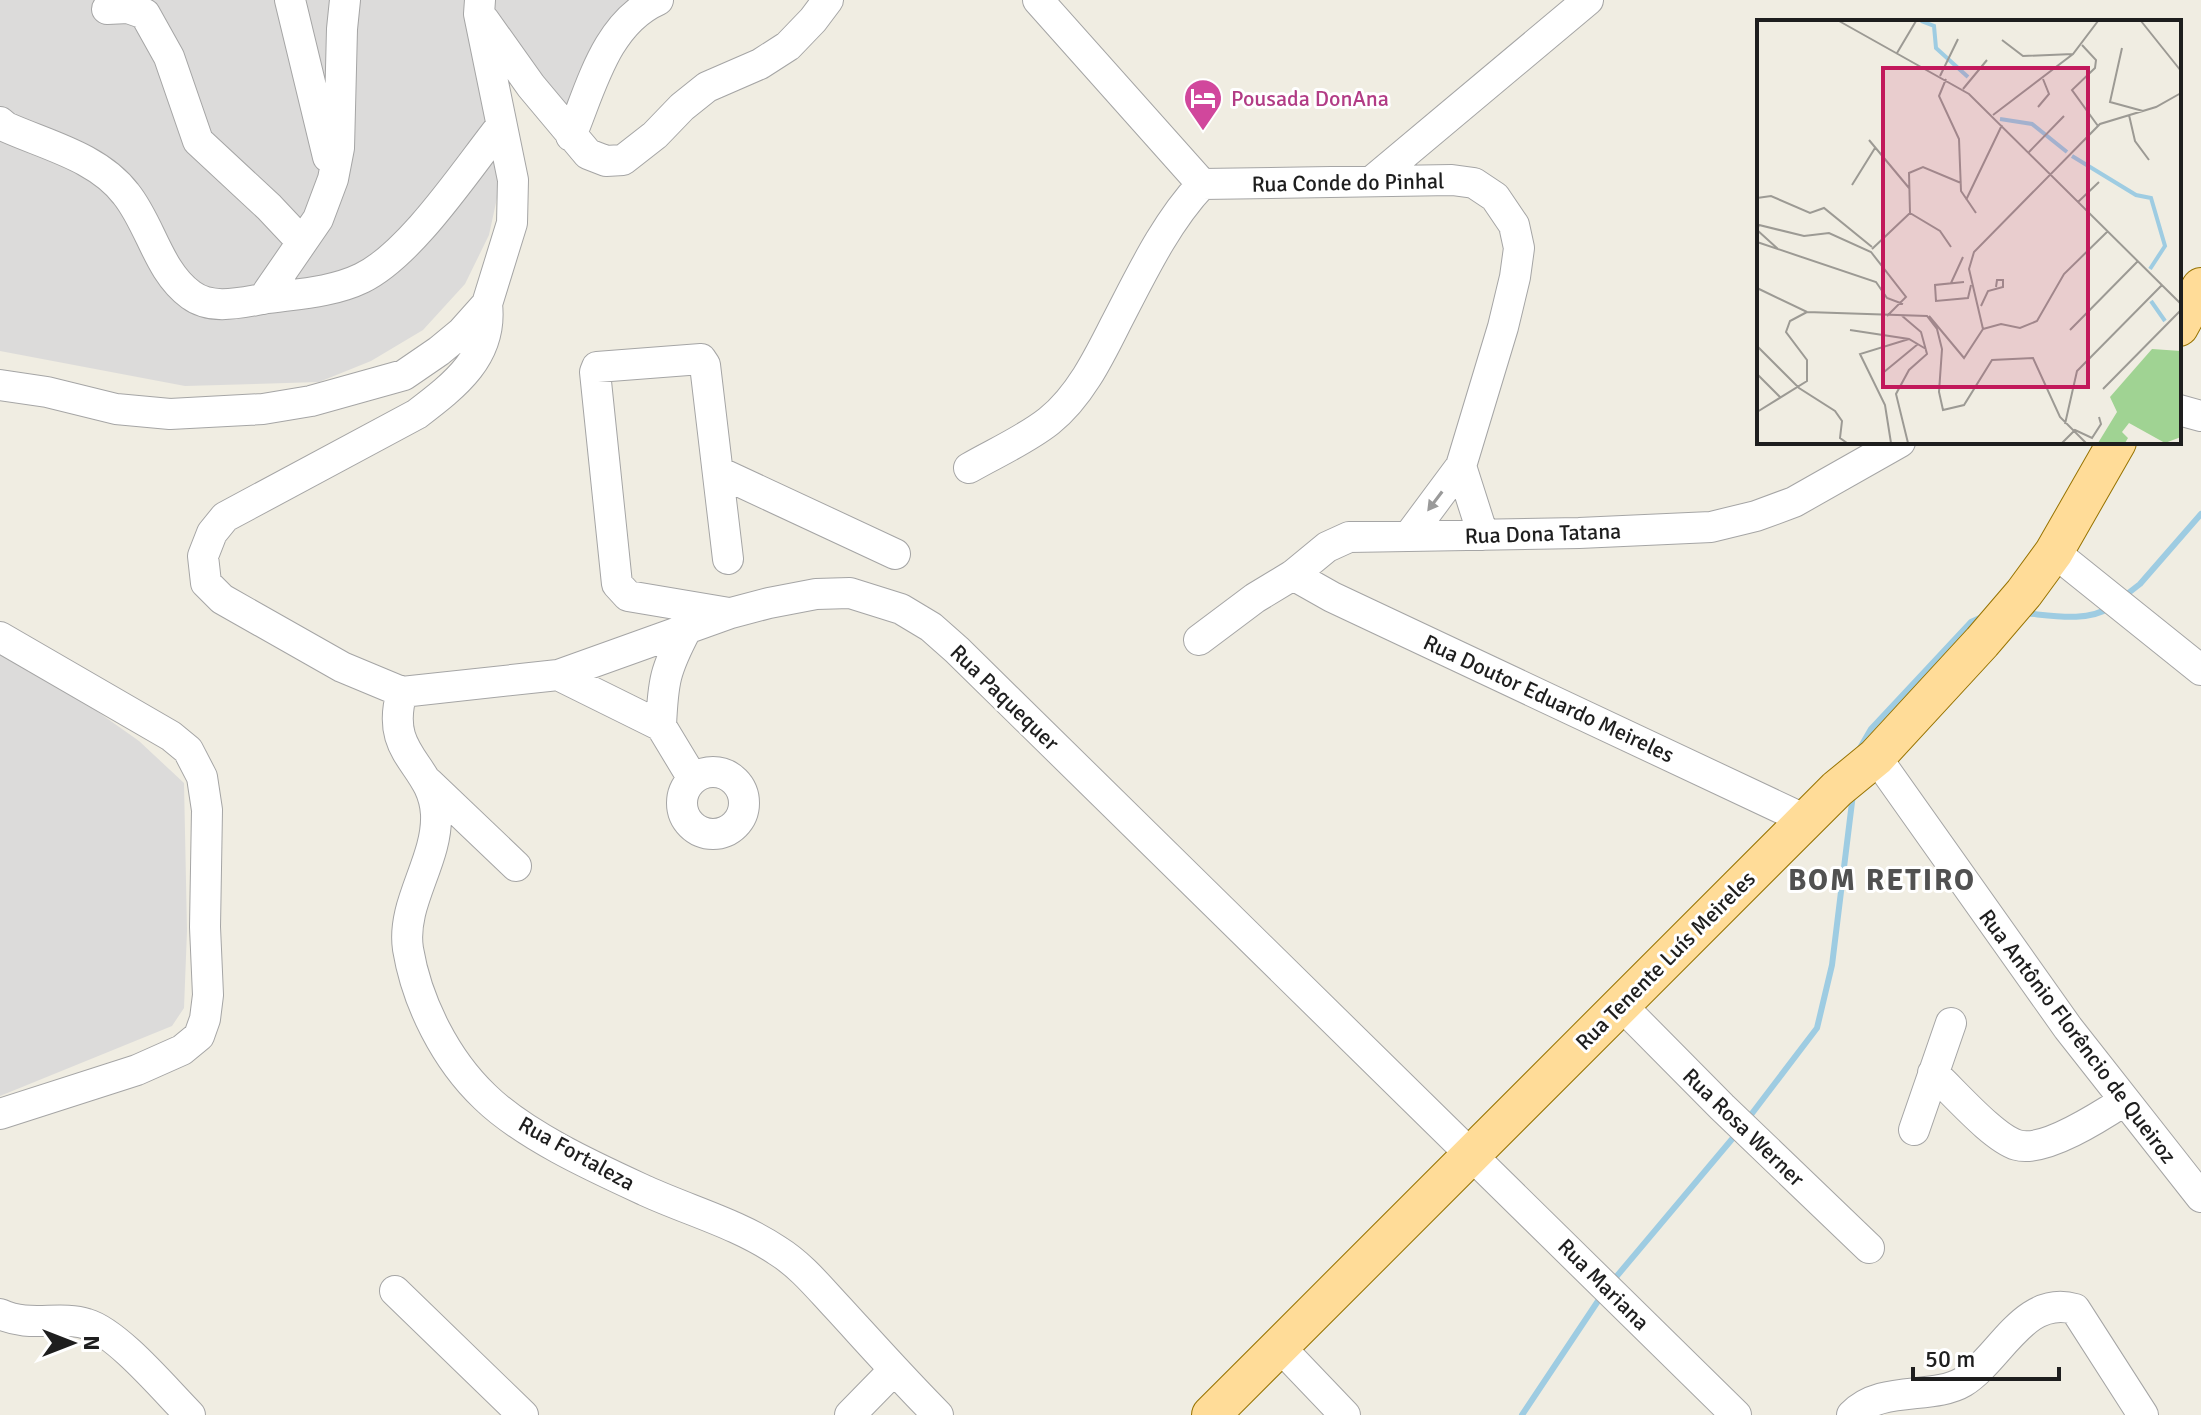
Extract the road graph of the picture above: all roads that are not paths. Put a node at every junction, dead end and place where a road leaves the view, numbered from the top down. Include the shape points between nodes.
1 (290, 0) edge
2 (345, 0) edge
3 (658, 0) edge
4 (828, 0) edge
5 (1038, 0) edge
6 (1588, 0) edge
7 (480, 7) edge
8 (107, 9) dead end
9 (0, 122) edge
10 (501, 126) junction
11 (571, 136) junction
12 (333, 179) junction
13 (1372, 181) junction
14 (1202, 184) junction
15 (301, 241) junction
16 (2201, 287) edge
17 (263, 299) junction
18 (487, 304) junction
19 (2181, 323) edge
20 (0, 385) edge
21 (2181, 411) edge
22 (2201, 416) edge
23 (1896, 444) edge
24 (2116, 444) edge
25 (1461, 466) junction
26 (969, 468) dead end
27 (719, 472) junction
28 (1483, 535) junction
29 (1409, 536) junction
30 (2054, 552) junction
31 (895, 554) dead end
32 (728, 559) dead end
33 (1293, 575) junction
34 (731, 613) junction
35 (686, 630) junction
36 (0, 637) edge
37 (1199, 640) dead end
38 (2201, 670) edge
39 (558, 675) junction
40 (402, 692) junction
41 (661, 726) junction
42 (1859, 771) junction
43 (425, 779) junction
44 (693, 779) dead end
45 (1806, 820) junction
46 (516, 866) dead end
47 (1620, 1004) junction
48 (1951, 1023) dead end
49 (1933, 1073) junction
50 (2124, 1101) junction
51 (0, 1114) edge
52 (1914, 1130) dead end
53 (1472, 1153) junction
54 (2201, 1197) edge
55 (1869, 1248) dead end
56 (395, 1291) dead end
57 (0, 1314) edge
58 (1279, 1346) junction
59 (894, 1370) junction
60 (190, 1415) edge
61 (523, 1415) edge
62 (850, 1415) edge
63 (938, 1415) edge
64 (1211, 1415) edge
65 (1345, 1415) edge
66 (1736, 1415) edge
67 (1852, 1415) edge
68 (2143, 1415) edge

1 - 12 street
2 - 12 street
3 - 11 street via 618,31
4 - 11 street via 788,46 707,87 623,160 588,154
5 - 14 street
6 - 13 street
7 - 10 street
7 - 11 street
8 - 15 street via 145,14 169,57 198,141
9 - 17 street via 115,180 165,264 194,298 229,304
10 - 17 street via 404,247 383,264 362,278 326,290
10 - 18 street via 513,180 512,223
12 - 15 street via 318,219
13 - 14 street, Rua Conde do Pinhal
13 - 25 street, Rua Conde do Pinhal via 1474,183 1495,197 1514,225 1519,248 1515,277
14 - 26 street via 1185,202 1075,394 1050,421
15 - 17 street
16 - 19 main road
18 - 20 street via 462,332 404,375 263,409 170,414 116,409
18 - 40 street via 490,324 482,346 446,392 417,414 225,517 203,556 206,583 222,599 342,667
21 - 22 street
23 - 28 street, Rua Dona Tatana via 1794,502 1711,527
24 - 30 main road, Rua Tenente Luís Meireles
25 - 28 street
25 -> 29 street, Rua Conde do Pinhal
27 - 31 street
27 - 32 street
27 - 34 street via 701,359 597,367 617,584 628,596
28 - 29 street, Rua Dona Tatana
29 - 33 street, Rua Dona Tatana via 1349,537 1327,547
30 - 38 street
30 - 42 main road, Rua Tenente Luís Meireles via 2000,621
33 - 37 street, Rua Dona Tatana
33 - 45 street, Rua Doutor Eduardo Meireles
34 - 35 street, Rua Paquequer
34 - 53 street, Rua Paquequer via 816,594 850,593 901,609 931,627
35 - 39 street, Rua Paquequer
35 - 41 street via 668,664
36 - 51 street via 188,750 202,777 207,810 208,995 199,1036 182,1050
39 - 40 street, Rua Paquequer
39 - 41 street
40 - 43 street, Rua Fortaleza via 396,721 400,741
41 - 44 street
42 - 45 main road, Rua Tenente Luís Meireles
42 - 50 street, Rua Antônio Florêncio de Queiroz
43 - 46 street
43 - 59 street, Rua Fortaleza via 435,805 435,831 411,912 407,946 432,1022 454,1060 485,1097 527,1129 780,1252
45 - 47 main road, Rua Tenente Luís Meireles
47 - 53 main road, Rua Tenente Luís Meireles
47 - 55 street, Rua Rosa Werner
48 - 49 street
49 - 50 street via 1992,1129 2019,1146 2044,1144
49 - 52 street
50 - 54 street, Rua Antônio Florêncio de Queiroz
53 - 58 main road, Rua Tenente Luís Meireles
53 - 66 street, Rua Mariana
56 - 61 street
57 - 60 street via 13,1321 94,1327
58 - 64 main road, Rua Tenente Luís Meireles
58 - 65 street
59 - 62 street
59 - 63 street, Rua Fortaleza
67 - 68 street via 1874,1400 1962,1382 2036,1312 2061,1305 2075,1309

